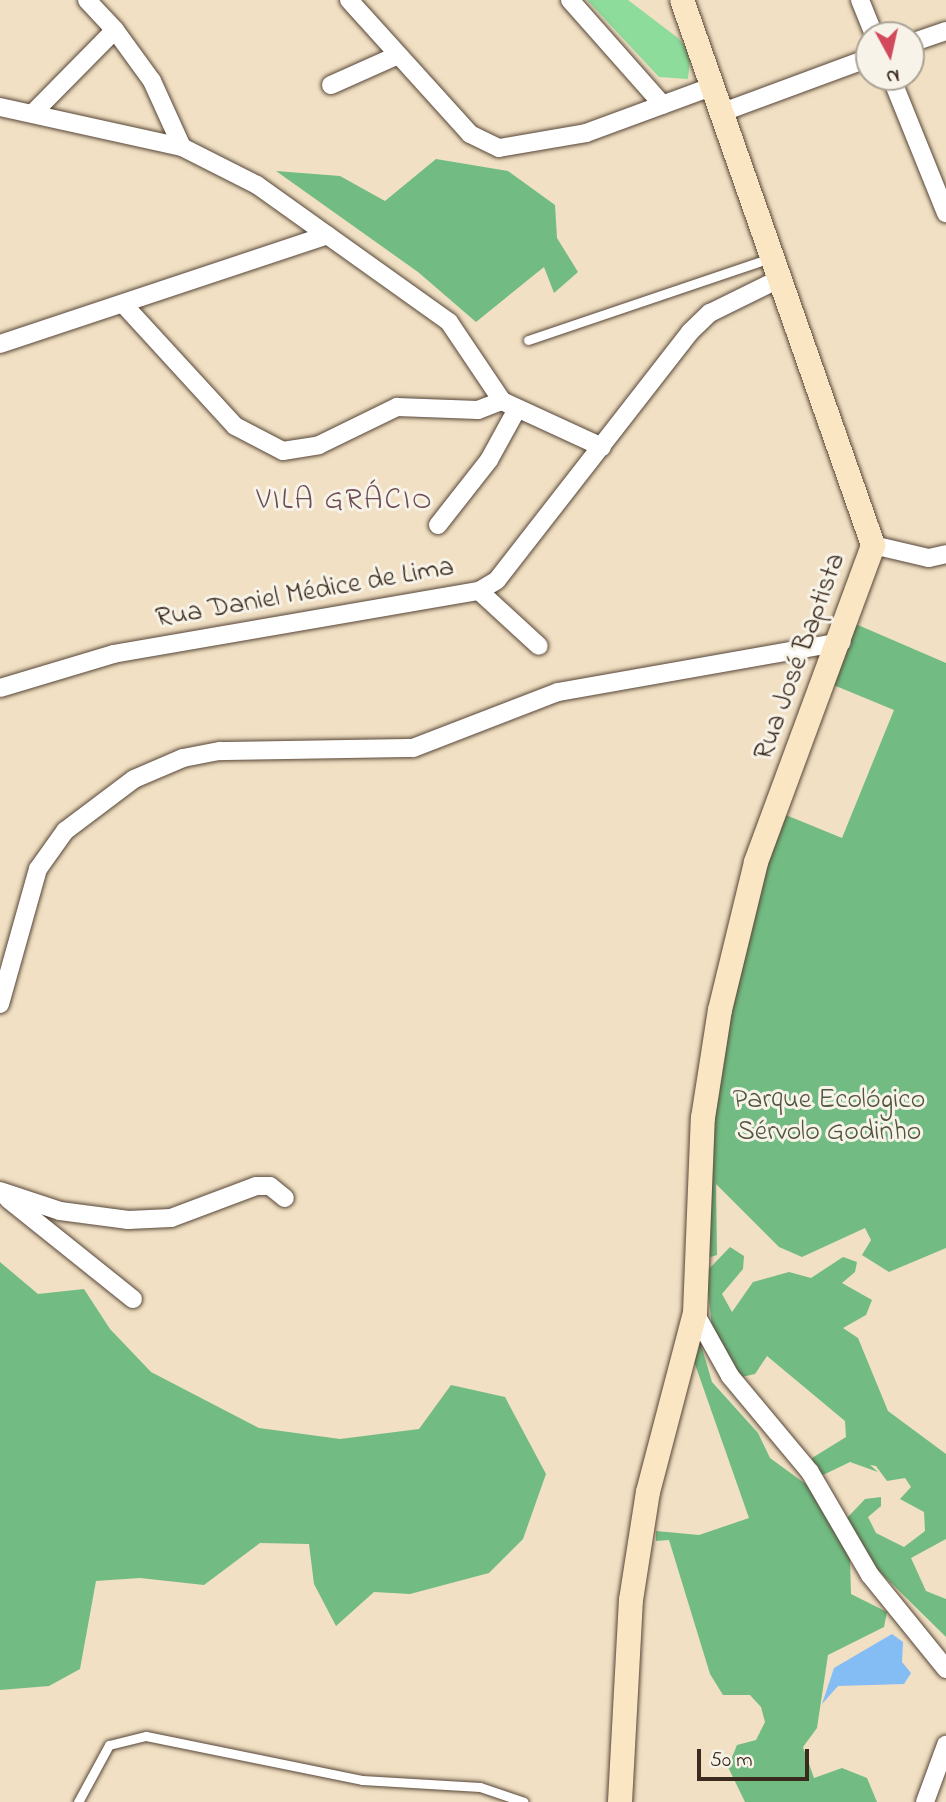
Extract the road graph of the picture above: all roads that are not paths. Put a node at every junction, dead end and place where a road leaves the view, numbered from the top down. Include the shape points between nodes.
1 (87, 0) edge
2 (349, 0) edge
3 (570, 0) edge
4 (682, 0) edge
5 (860, 0) edge
6 (868, 21) edge
7 (115, 30) junction
8 (946, 31) edge
9 (925, 38) edge
10 (398, 55) junction
11 (855, 63) edge
12 (331, 85) dead end
13 (715, 86) junction
14 (897, 91) edge
15 (663, 105) junction
16 (0, 107) edge
17 (34, 112) junction
18 (723, 112) junction
19 (182, 147) junction
20 (946, 213) edge
21 (327, 235) junction
22 (776, 268) junction
23 (125, 306) junction
24 (528, 340) dead end
25 (0, 345) edge
26 (509, 405) junction
27 (602, 447) junction
28 (438, 525) dead end
29 (873, 545) junction
30 (946, 554) edge
31 (479, 591) junction
32 (842, 642) junction
33 (539, 646) dead end
34 (0, 688) edge
35 (0, 1004) edge
36 (0, 1191) edge
37 (285, 1198) dead end
38 (133, 1299) dead end
39 (695, 1313) junction
40 (946, 1669) edge
41 (946, 1745) edge
42 (78, 1802) edge
43 (524, 1802) edge
44 (620, 1802) edge
45 (925, 1802) edge

1 - 7 street
2 - 10 street
3 - 15 street
4 - 13 street, Rua José Baptista
5 - 6 street
7 - 17 street
7 - 19 street via 152,81
8 - 9 street
10 - 12 street
10 - 15 street via 470,134 499,148 586,133
11 - 18 street
13 - 15 street
13 - 18 street, Rua José Baptista
14 - 20 street
16 - 17 street
17 - 19 street
18 - 22 street, Rua José Baptista
19 - 21 street via 257,185
21 - 23 street
21 - 26 street via 449,322
22 - 24 lane
22 - 27 street, Rua Daniel Médice de Lima via 690,332
22 - 29 street, Rua José Baptista
23 - 25 street
23 - 26 street via 235,426 283,451 319,445 397,407 478,410
26 - 27 street
26 - 28 street via 489,460
27 - 31 street, Rua Daniel Médice de Lima via 497,580
29 - 30 street via 929,558
29 - 32 street, Rua José Baptista
31 - 33 street
31 - 34 street, Rua Daniel Médice de Lima via 113,654
32 - 35 street via 558,692 413,748 219,751 183,758 134,779 65,831 38,869
32 - 39 street, Rua José Baptista via 756,862 720,1010 703,1118
36 - 37 street via 60,1210 128,1220 171,1218 256,1186 270,1186
36 - 38 street
39 - 40 street via 730,1376 810,1472 870,1575
39 - 44 street, Rua José Baptista via 648,1492 631,1600
41 - 45 street
42 - 43 lane via 109,1745 146,1737 362,1780 480,1787

